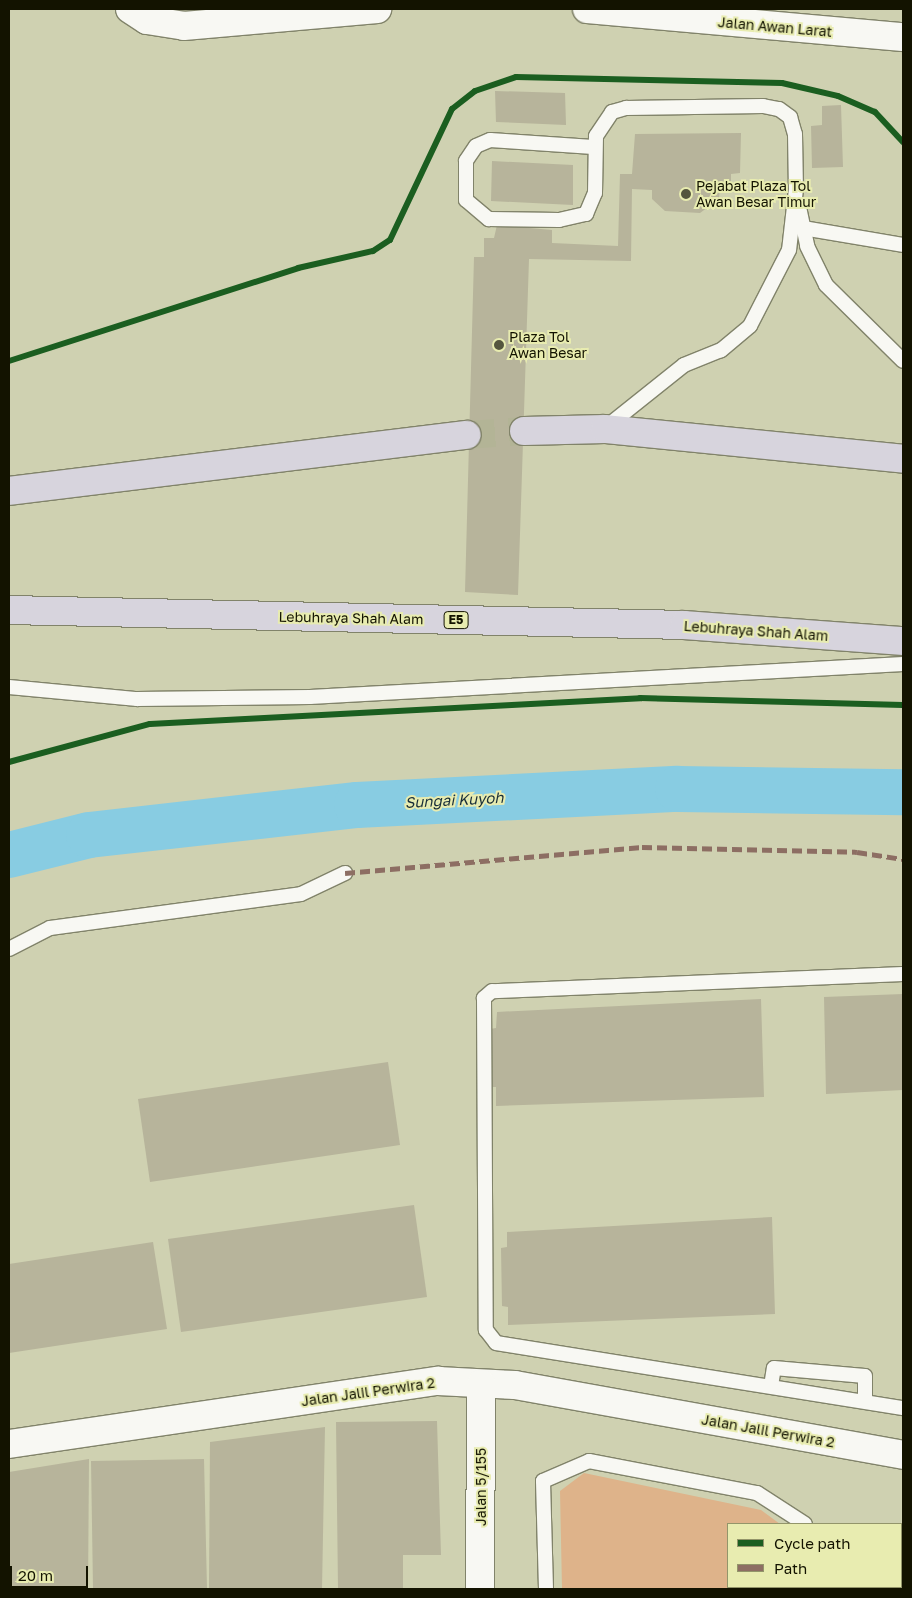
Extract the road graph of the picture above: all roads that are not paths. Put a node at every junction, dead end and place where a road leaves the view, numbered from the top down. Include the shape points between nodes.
1 (130, 9) edge
2 (377, 9) edge
3 (587, 9) edge
4 (696, 14) edge
5 (903, 37) edge
6 (594, 147) junction
7 (796, 189) junction
8 (803, 228) junction
9 (903, 245) edge
10 (903, 361) edge
11 (605, 429) junction
12 (524, 431) tunnel mouth
13 (467, 435) tunnel mouth
14 (903, 459) edge
15 (9, 491) edge
16 (9, 610) edge
17 (903, 641) edge
18 (903, 664) edge
19 (9, 687) edge
20 (345, 873) dead end
21 (9, 949) edge
22 (903, 974) edge
23 (481, 1384) junction
24 (771, 1386) junction
25 (865, 1401) junction
26 (903, 1408) edge
27 (9, 1444) edge
28 (903, 1455) edge
29 (803, 1523) edge
30 (480, 1589) edge
31 (546, 1589) edge

1 - 2 street via 147,20 184,26
3 - 4 street, Jalan Awan Larat
4 - 5 street, Jalan Awan Larat
6 - 6 lane via 507,140 476,146 466,161 466,200 489,219 559,220 586,214 595,193
6 - 7 lane via 602,122 612,112 626,108 779,109 790,118 795,134
7 - 8 lane
7 - 11 lane via 789,250 750,326 721,350 684,365
8 - 9 lane
8 - 10 lane via 814,267 826,285
11 - 12 highway
11 - 14 highway
13 - 15 highway
16 - 17 highway, Lebuhraya Shah Alam / E5 via 684,625
18 - 19 lane via 310,697 137,699
20 - 21 lane via 301,894 50,928
22 - 24 lane via 492,991 484,998 486,1330 496,1343
23 - 27 street, Jalan Jalil Perwira 2 via 438,1381
23 - 28 street, Jalan Jalil Perwira 2 via 515,1386
23 - 30 street, Jalan 5/155
24 - 25 lane
24 - 25 lane via 774,1368 865,1376
25 - 26 lane
29 - 31 lane via 757,1493 589,1461 543,1480

